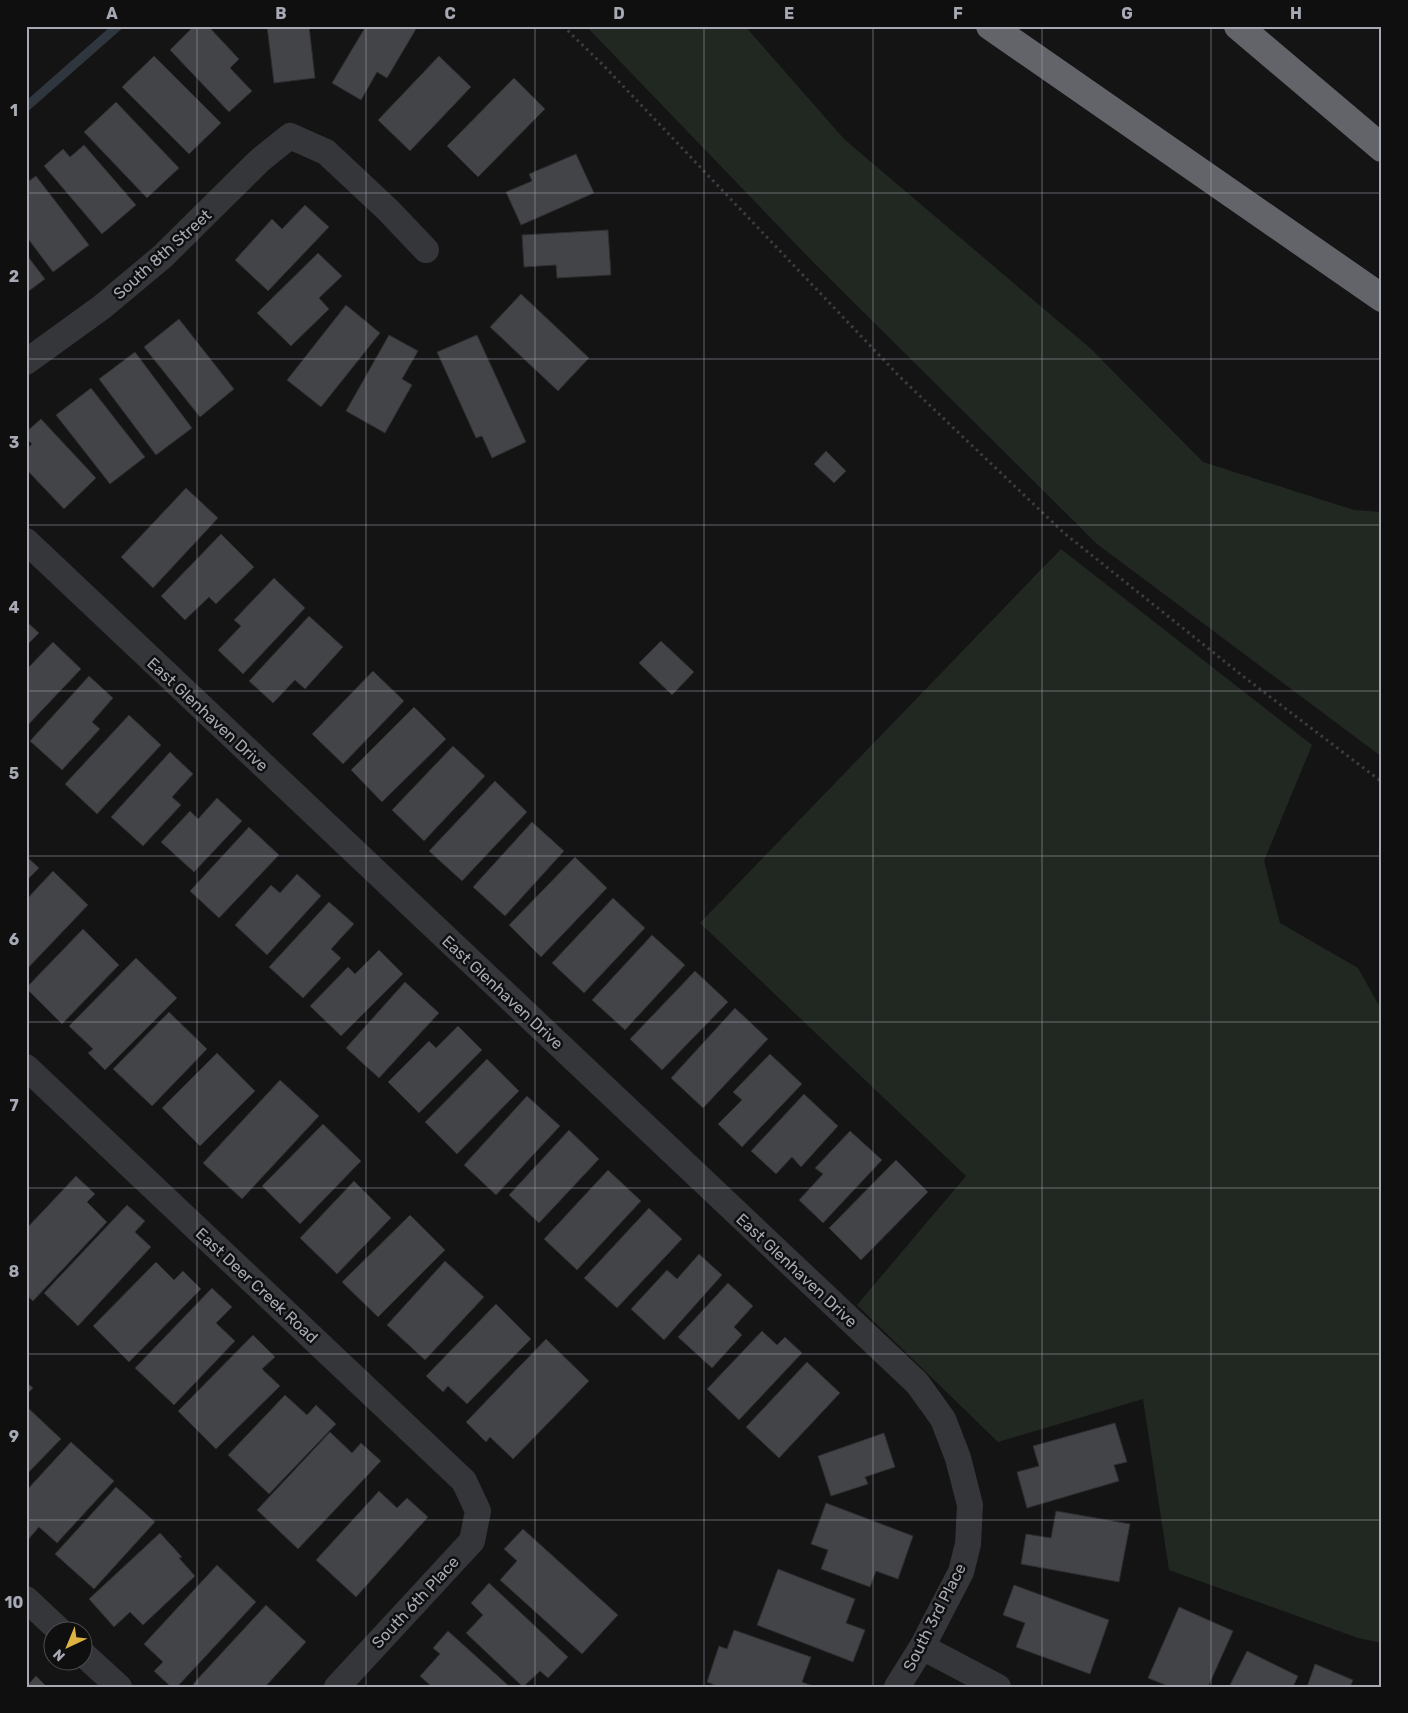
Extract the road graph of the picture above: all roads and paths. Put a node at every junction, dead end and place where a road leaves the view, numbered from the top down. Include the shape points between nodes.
1 (563, 26) edge
2 (990, 26) edge
3 (1238, 26) edge
4 (1382, 148) edge
5 (426, 250) dead end
6 (1382, 298) edge
7 (26, 362) edge
8 (26, 541) edge
9 (1382, 782) edge
10 (26, 1067) edge
11 (958, 1458) joint
12 (478, 1511) joint
13 (26, 1599) edge
14 (48, 1620) edge
15 (922, 1646) junction
16 (92, 1662) edge
17 (118, 1687) edge
18 (337, 1687) edge
19 (897, 1687) edge
20 (998, 1687) edge

1 - 9 path via 900,377 1064,533
2 - 6 highway
3 - 4 highway
5 - 7 street, South 8th Street via 326,152 290,136 259,161 163,256 95,312
8 - 11 street, East Glenhaven Drive via 917,1384 943,1419
10 - 12 street, East Deer Creek Road via 464,1480
11 - 15 street, South 3rd Place via 970,1505 968,1544 962,1572
12 - 18 street, South 6th Place via 472,1541
13 - 14 street
15 - 19 street, South 3rd Place
15 - 20 street
16 - 17 street

